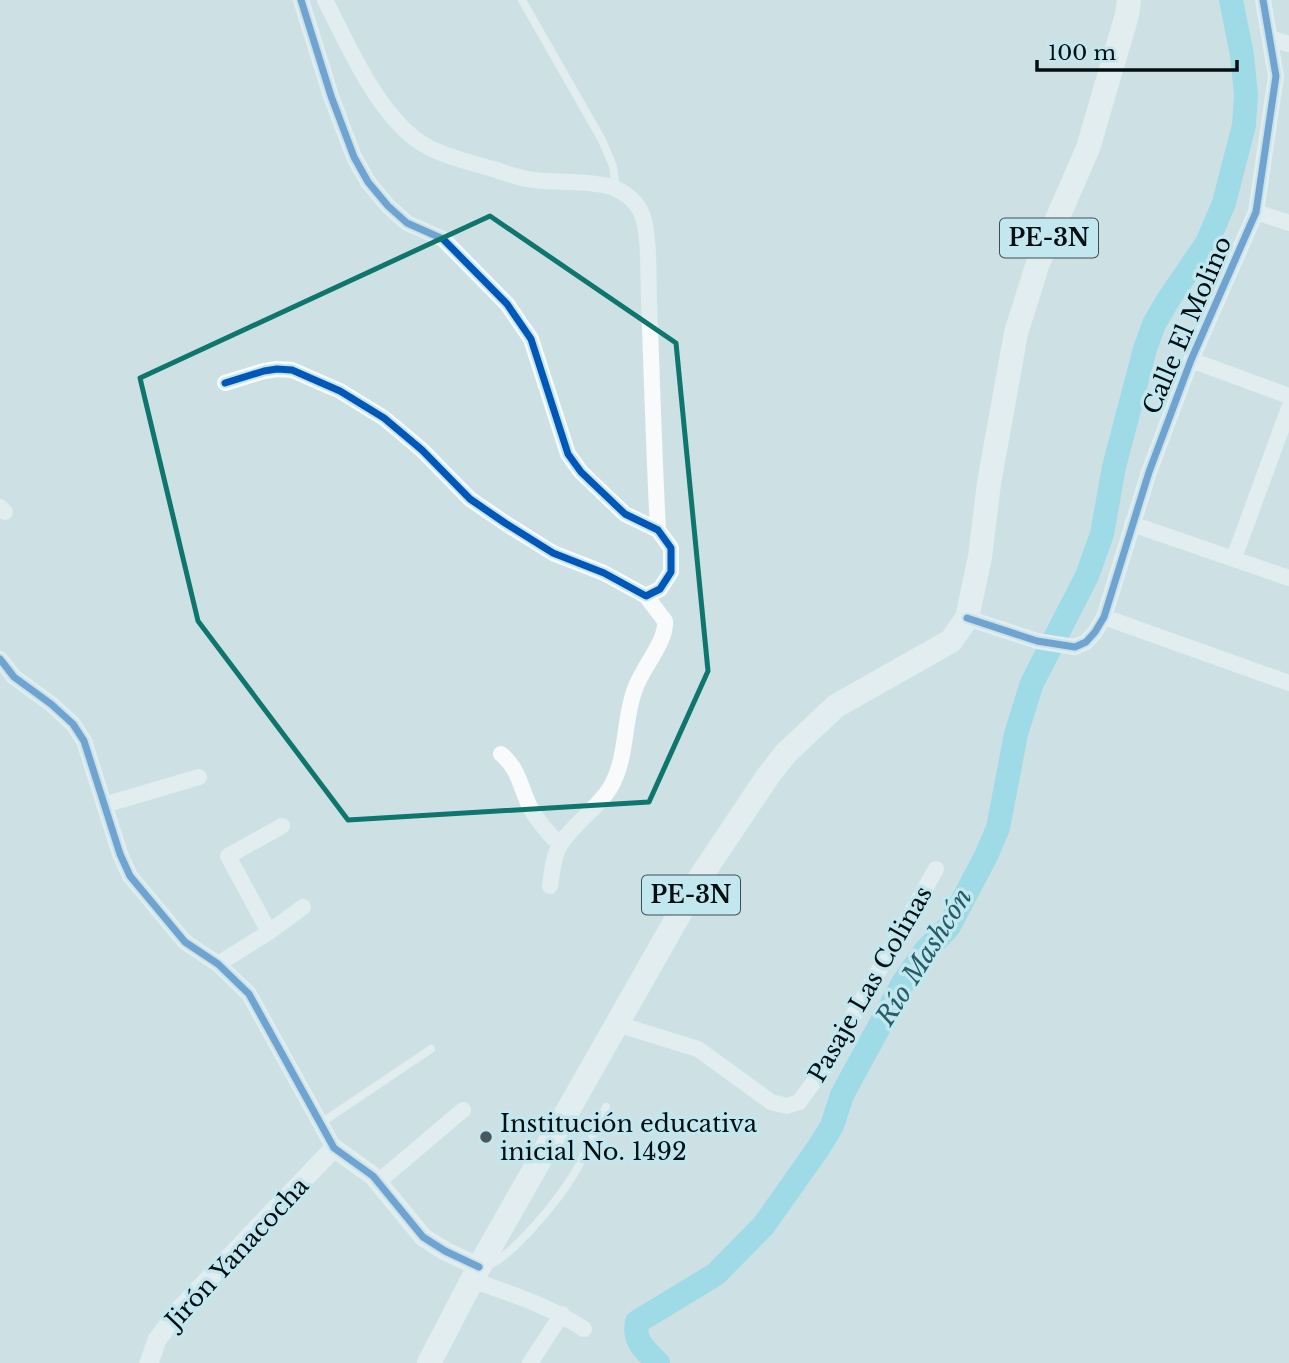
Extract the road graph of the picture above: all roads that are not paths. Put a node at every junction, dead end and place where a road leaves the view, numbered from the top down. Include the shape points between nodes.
1 (301, 0) edge
2 (325, 0) edge
3 (522, 0) edge
4 (1129, 0) edge
5 (1263, 0) edge
6 (1270, 38) junction
7 (1289, 44) edge
8 (615, 188) junction
9 (1256, 212) junction
10 (1289, 223) edge
11 (1191, 360) junction
12 (225, 383) dead end
13 (1289, 396) edge
14 (1289, 408) edge
15 (1132, 524) junction
16 (657, 530) junction
17 (1234, 558) junction
18 (1289, 578) edge
19 (646, 596) junction
20 (1104, 617) junction
21 (967, 618) junction
22 (0, 659) edge
23 (1289, 683) edge
24 (501, 754) dead end
25 (198, 777) dead end
26 (104, 805) junction
27 (282, 826) dead end
28 (560, 845) junction
29 (936, 869) dead end
30 (550, 886) dead end
31 (303, 907) dead end
32 (269, 932) junction
33 (218, 964) junction
34 (617, 1024) junction
35 (431, 1049) dead end
36 (606, 1107) dead end
37 (463, 1110) dead end
38 (321, 1123) junction
39 (334, 1148) junction
40 (378, 1182) junction
41 (475, 1273) junction
42 (562, 1314) junction
43 (584, 1329) dead end
44 (149, 1363) edge
45 (429, 1363) edge
46 (530, 1363) edge

1 - 16 street via 331,96 368,182 407,223 443,239 514,312 531,339 568,454 625,514
2 - 8 street via 380,98 415,138 470,163 533,180
3 - 8 lane via 602,140 613,166
4 - 21 highway, PE-3N via 1088,148 1038,263 1016,333
5 - 6 street, Calle El Molino
6 - 7 street
6 - 9 street, Calle El Molino via 1276,76
8 - 16 street via 636,205 644,221
9 - 10 street
9 - 11 street, Calle El Molino
11 - 13 street
11 - 15 street, Calle El Molino
12 - 19 street via 285,369 340,391 384,418 470,499 496,517 553,553
14 - 17 street
15 - 17 street
15 - 20 street, Calle El Molino
16 - 19 street via 671,548 671,572 660,589
17 - 18 street
19 - 28 street via 665,621 665,628 636,685 616,775
20 - 21 street, Calle El Molino via 1086,642 1075,647 1037,641
20 - 23 street
21 - 34 highway, PE-3N via 951,641 836,706 786,753 701,876
22 - 26 street via 14,677 73,724 84,741
24 - 28 street via 513,766 530,808
25 - 26 street
26 - 33 street via 130,876 185,942
27 - 32 street via 228,856
28 - 30 street
29 - 34 street, Pasaje Las Colinas via 822,1071 799,1102 787,1106 771,1102 698,1049
31 - 32 street
32 - 33 street
33 - 38 street via 249,994
34 - 41 highway, PE-3N
35 - 38 lane
36 - 41 lane via 575,1173 554,1202 498,1262
37 - 40 street
38 - 39 street
39 - 40 street
39 - 44 street, Jirón Yanacocha via 179,1310 157,1340
40 - 41 street via 423,1237
41 - 42 street
41 - 45 highway, PE-3N
42 - 43 street
42 - 46 street

